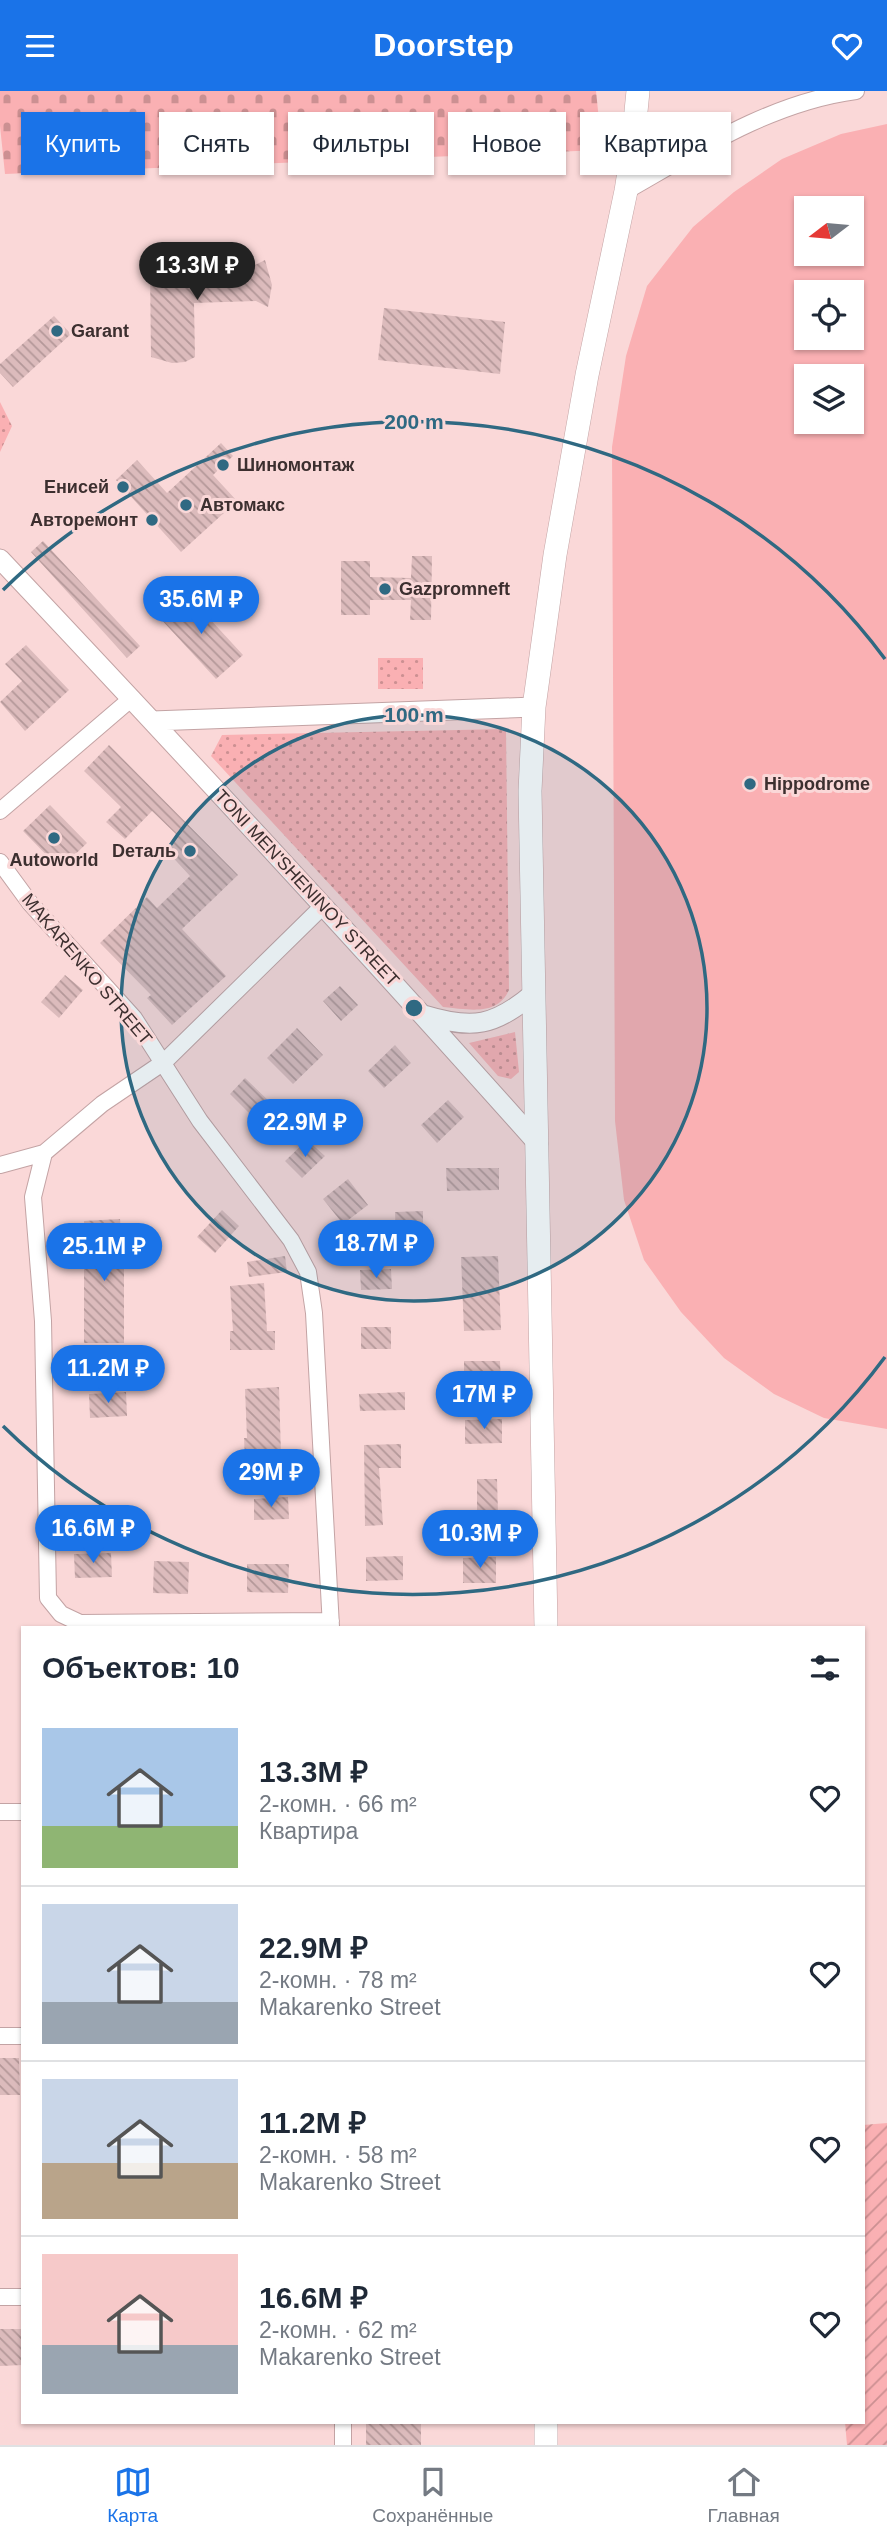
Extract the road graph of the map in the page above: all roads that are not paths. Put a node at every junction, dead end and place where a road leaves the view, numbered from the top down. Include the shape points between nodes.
1 (638, 91) edge
2 (856, 91) edge
3 (626, 191) junction
4 (0, 559) edge
5 (132, 698) junction
6 (534, 707) junction
7 (152, 720) junction
8 (0, 811) edge
9 (0, 862) edge
10 (323, 906) junction
11 (534, 993) junction
12 (423, 1014) junction
13 (164, 1062) junction
14 (538, 1144) junction
15 (44, 1153) junction
16 (0, 1165) edge
17 (331, 1624) edge
18 (546, 1626) edge
19 (0, 1812) edge
20 (21, 1812) edge
21 (0, 2036) edge
22 (21, 2036) edge
23 (0, 2297) edge
24 (21, 2297) edge
25 (343, 2424) edge
26 (546, 2424) edge
27 (343, 2445) edge
28 (546, 2445) edge

1 - 3 main road
2 - 3 street via 745,124
3 - 6 main road via 582,401
4 - 5 street, TONI MEN'SHENINOY STREET
5 - 7 street, TONI MEN'SHENINOY STREET
5 - 8 street
6 - 7 street
6 - 11 main road via 530,791
7 - 10 street, TONI MEN'SHENINOY STREET
9 - 13 street, MAKARENKO STREET via 30,903 134,1018
10 - 12 street, TONI MEN'SHENINOY STREET
10 - 13 street
11 - 12 street via 494,1020 449,1022
11 - 14 main road
12 - 14 street, TONI MEN'SHENINOY STREET
13 - 15 street via 102,1104
13 - 17 street, MAKARENKO STREET via 200,1121 292,1240 308,1272
14 - 18 main road
15 - 16 street
15 - 17 street, MAKARENKO STREET via 33,1196 43,1321 48,1598 61,1614 80,1623
19 - 20 street
21 - 22 street
23 - 24 street
25 - 27 street
26 - 28 main road

